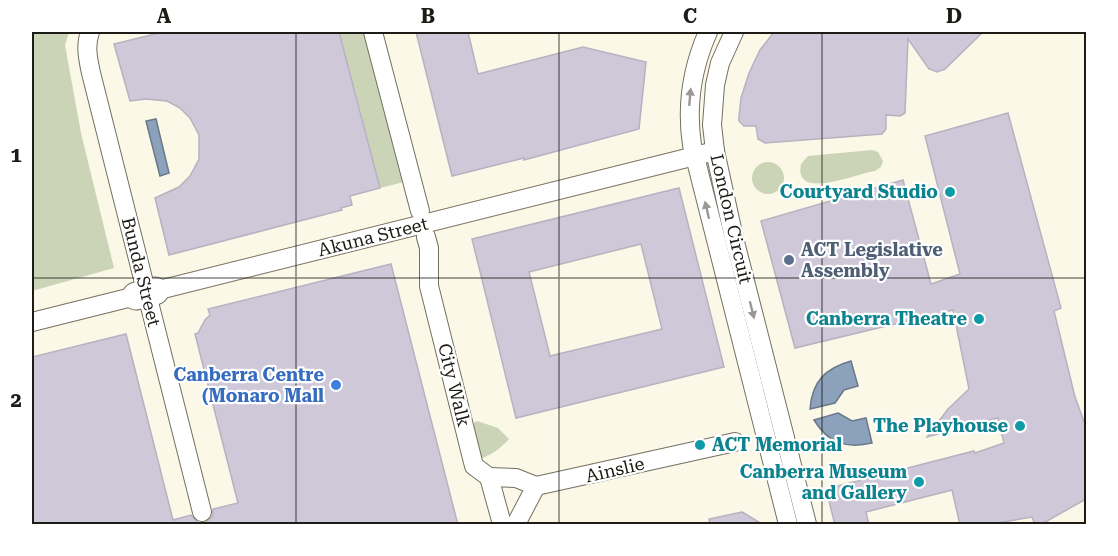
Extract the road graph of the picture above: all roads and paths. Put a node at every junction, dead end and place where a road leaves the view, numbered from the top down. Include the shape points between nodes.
1 (90, 32) edge
2 (373, 32) edge
3 (708, 32) edge
4 (734, 32) edge
5 (715, 151) junction
6 (694, 156) junction
7 (420, 211) dead end
8 (426, 237) dead end
9 (146, 294) junction
10 (32, 322) edge
11 (754, 388) junction
12 (776, 406) junction
13 (735, 442) dead end
14 (786, 446) junction
15 (489, 477) junction
16 (775, 478) junction
17 (536, 486) junction
18 (202, 512) dead end
19 (502, 525) edge
20 (516, 525) edge
21 (788, 525) edge
22 (807, 525) edge

1 - 9 street, Bunda Street via 87,57
2 - 7 street
6 -> 3 street, London Circuit via 689,126 692,84
4 - 5 street, London Circuit via 715,85
5 - 6 street, Akuna Street
5 -> 12 street, London Circuit
6 - 9 street, Akuna Street
11 -> 6 street, London Circuit
8 - 15 street, City Walk via 429,286 474,466
9 - 10 street, Akuna Street
9 - 18 street, Bunda Street
11 - 12 street
11 - 16 street, London Circuit
12 - 14 street, London Circuit
13 - 17 street, Ainslie
14 - 16 street
14 - 22 street, London Circuit
15 - 17 street via 516,478
15 - 19 street, City Walk
16 - 21 street, London Circuit
17 - 20 street

